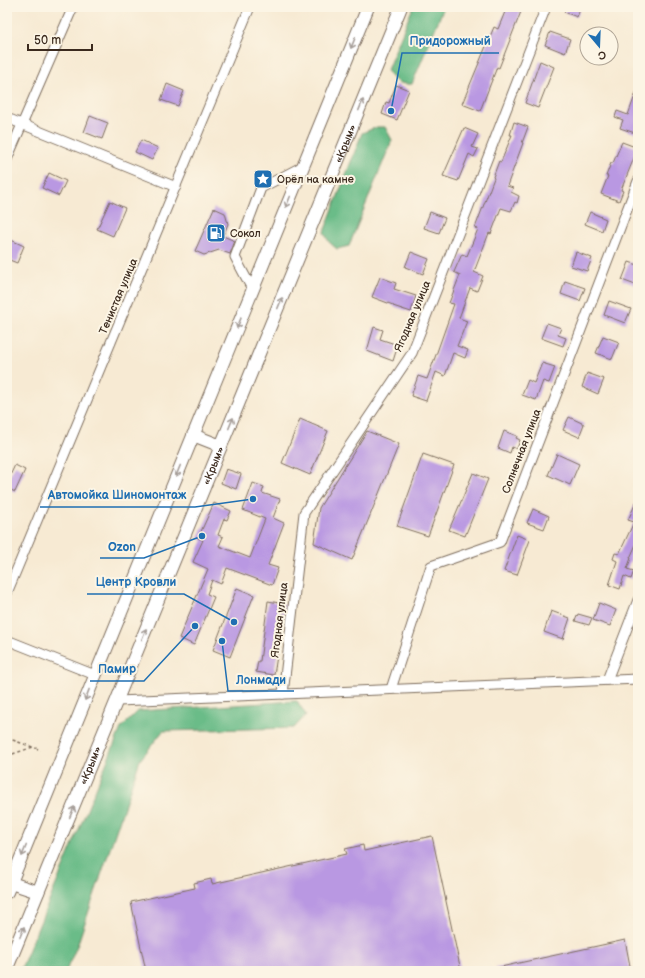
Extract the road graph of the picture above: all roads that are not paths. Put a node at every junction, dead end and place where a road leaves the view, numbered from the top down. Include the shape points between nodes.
1 (73, 7) edge
2 (250, 7) edge
3 (368, 7) edge
4 (402, 7) edge
5 (546, 7) edge
6 (7, 118) edge
7 (22, 124) junction
8 (7, 159) edge
9 (303, 166) junction
10 (638, 181) edge
11 (176, 187) junction
12 (252, 289) junction
13 (193, 435) junction
14 (221, 446) junction
15 (7, 593) edge
16 (638, 600) edge
17 (7, 640) edge
18 (95, 676) junction
19 (638, 679) edge
20 (607, 680) junction
21 (391, 689) junction
22 (283, 694) junction
23 (118, 701) junction
24 (8, 887) edge
25 (38, 892) junction
26 (7, 968) edge

1 - 7 street
2 - 11 street, Тенистая улица
3 -> 9 main road
14 -> 4 main road, «Крым»
5 - 22 street, Ягодная улица via 412,353 304,512
6 - 7 street
7 - 8 street
7 - 11 street
9 -> 12 main road
9 - 12 street via 260,188 235,256
10 - 21 street, Солнечная улица via 500,542 431,566
11 - 15 street, Тенистая улица
12 -> 13 main road
13 - 14 main road
13 -> 18 main road
23 -> 14 main road, «Крым»
16 - 20 street
17 - 18 street
18 -> 24 main road
19 - 20 street
20 - 21 street
21 - 22 street
22 - 23 street
25 -> 23 main road, «Крым»
24 - 25 main road
26 -> 25 main road, «Крым»

